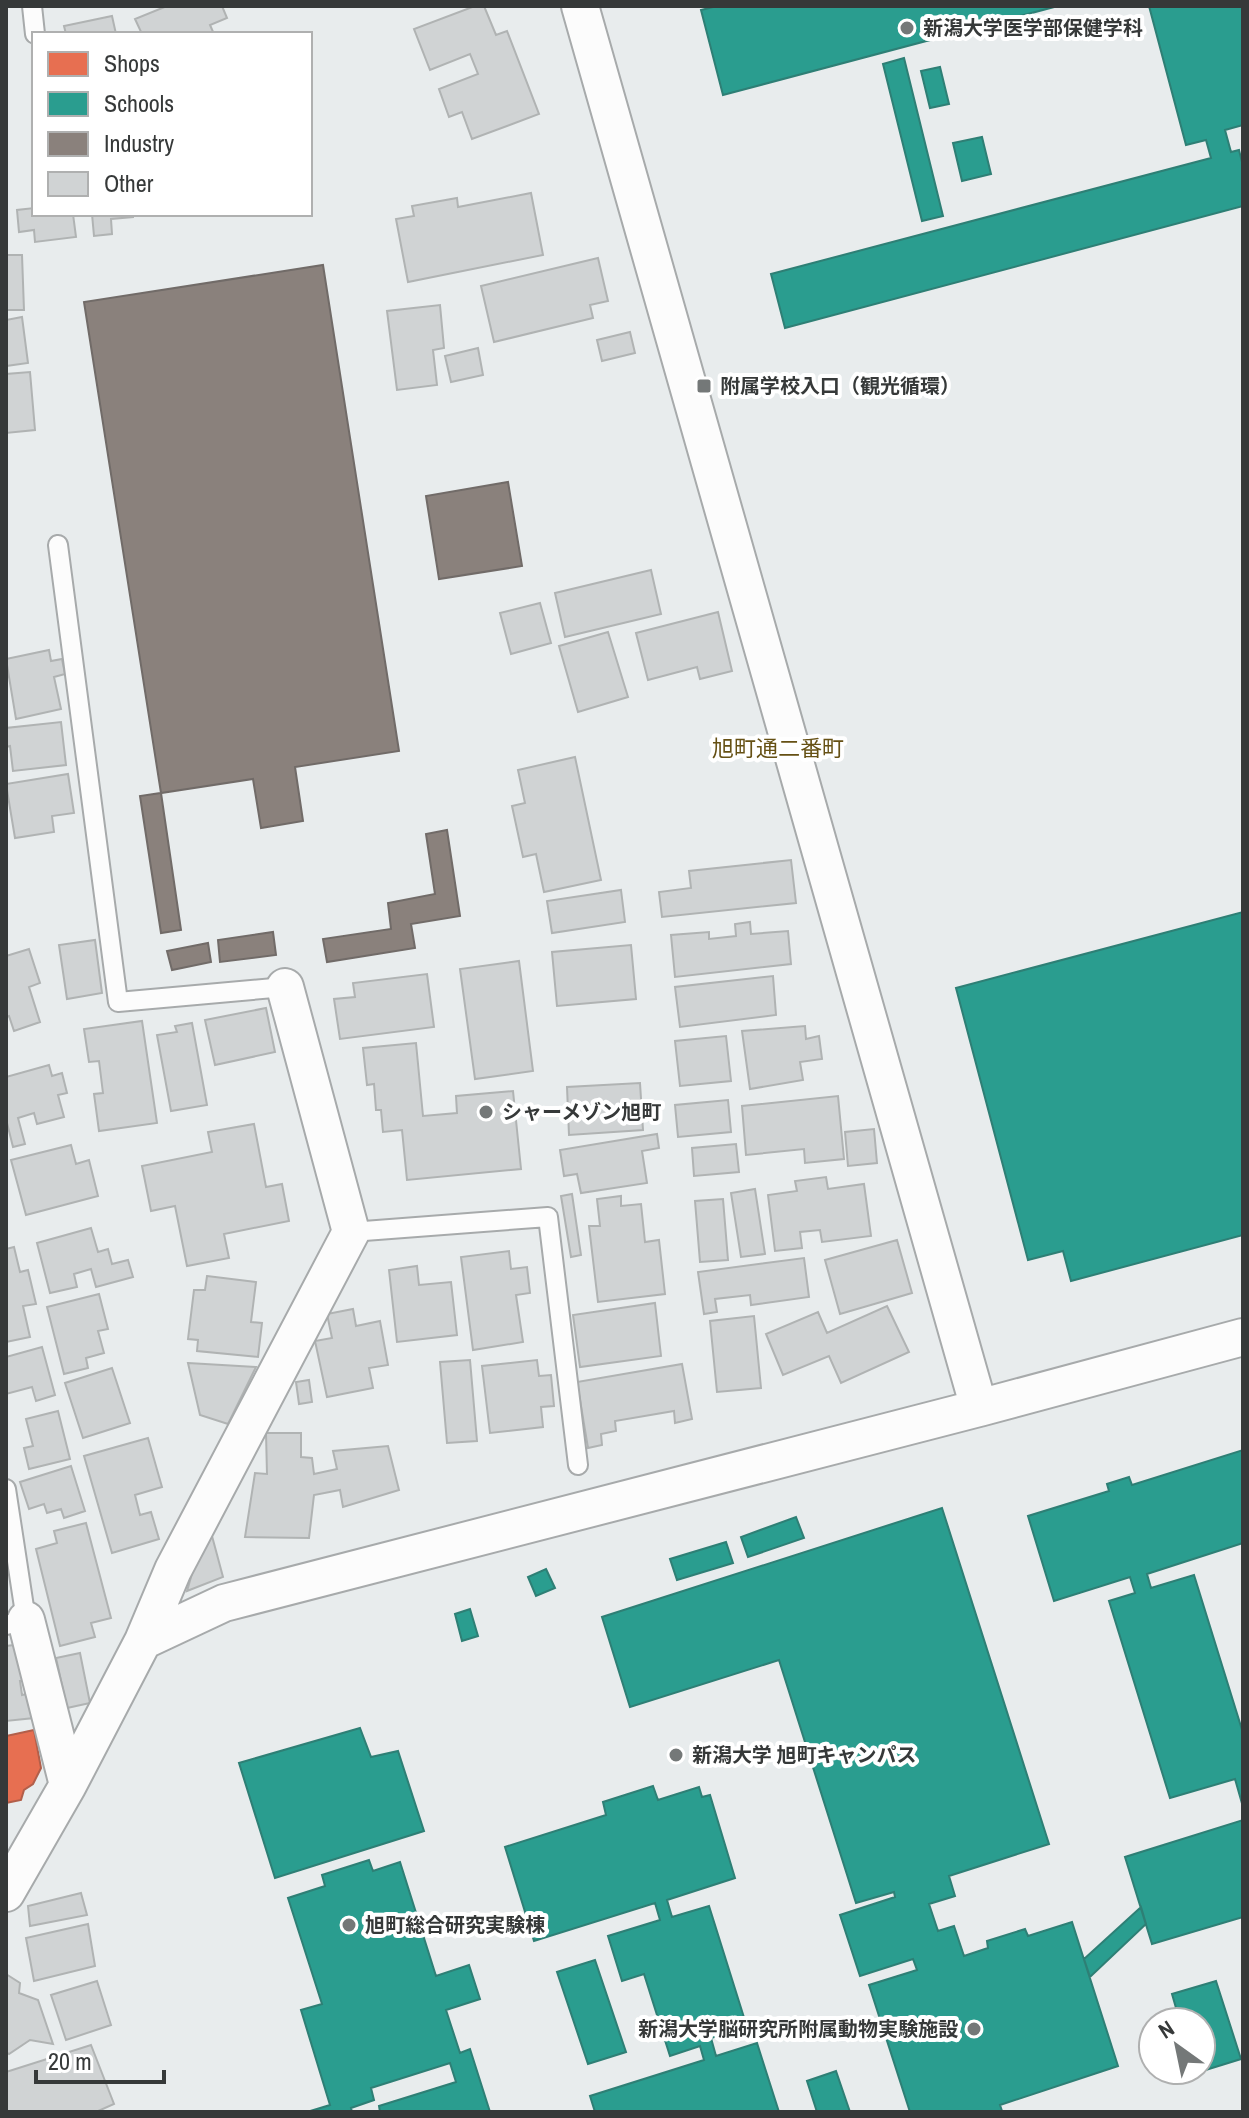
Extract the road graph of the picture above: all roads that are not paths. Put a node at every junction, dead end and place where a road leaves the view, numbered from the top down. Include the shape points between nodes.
1 (32, 6) edge
2 (580, 6) edge
3 (35, 32) edge
4 (58, 545) dead end
5 (285, 987) joint
6 (351, 1232) junction
7 (1243, 1337) edge
8 (979, 1408) junction
9 (578, 1465) dead end
10 (6, 1489) edge
11 (16, 1622) edge
12 (143, 1641) junction
13 (68, 1785) junction
14 (6, 1893) edge

1 - 3 lane
2 - 8 street
4 - 5 lane via 118,1002
5 - 6 street
6 - 9 lane via 548,1217
6 - 12 street via 173,1570
7 - 8 street
8 - 12 street via 224,1603
10 - 11 lane
11 - 13 street
12 - 13 street
13 - 14 street

